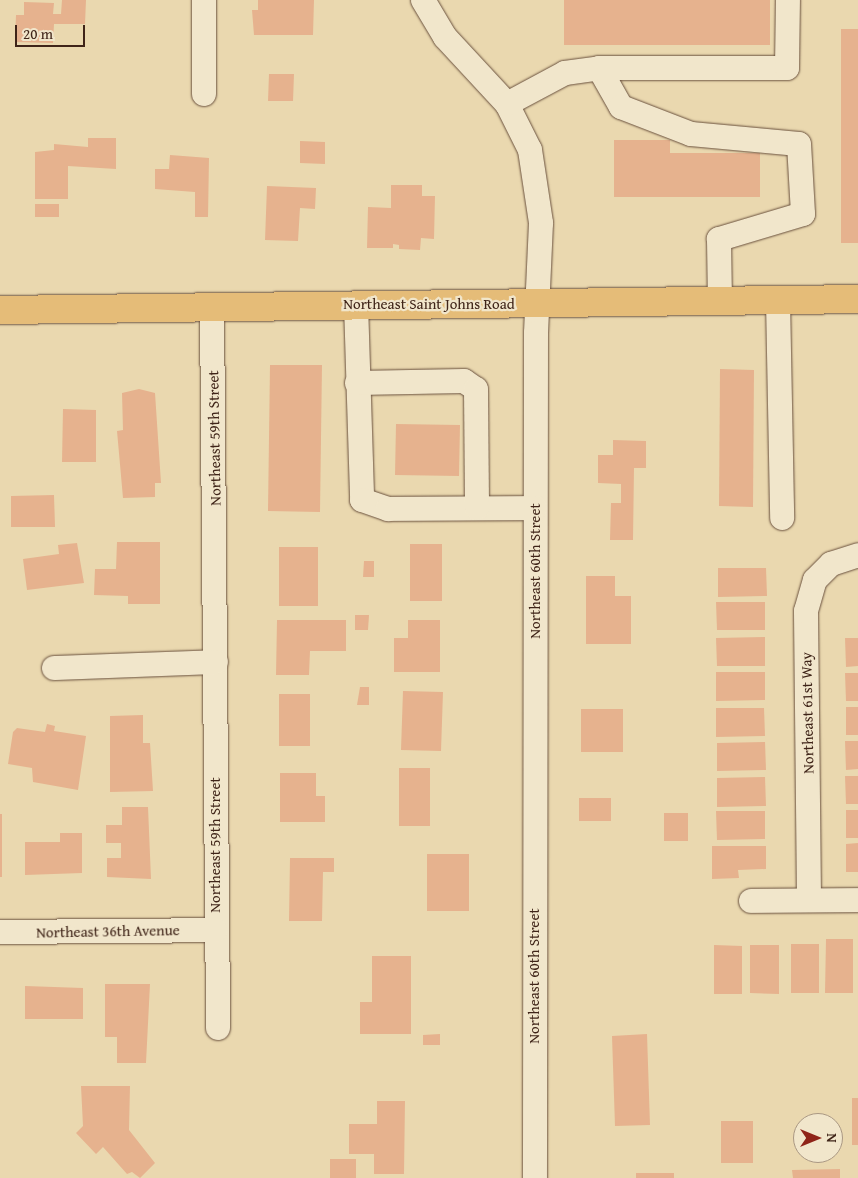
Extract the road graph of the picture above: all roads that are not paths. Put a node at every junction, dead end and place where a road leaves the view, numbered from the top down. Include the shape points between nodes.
1 (204, 0) edge
2 (423, 0) edge
3 (788, 0) edge
4 (599, 68) junction
5 (204, 94) dead end
6 (507, 104) junction
7 (858, 299) edge
8 (778, 300) junction
9 (720, 301) junction
10 (537, 303) junction
11 (356, 304) junction
12 (212, 305) junction
13 (0, 310) edge
14 (357, 383) junction
15 (477, 508) junction
16 (535, 508) junction
17 (782, 518) dead end
18 (858, 555) edge
19 (216, 662) junction
20 (54, 668) dead end
21 (809, 899) junction
22 (857, 899) edge
23 (751, 901) dead end
24 (215, 930) junction
25 (0, 932) edge
26 (218, 1028) dead end
27 (535, 1178) edge

1 - 5 street
2 - 6 street, Northeast 60th Street via 445,36
3 - 4 street via 787,68
4 - 6 street via 565,73
4 - 9 street via 621,107 682,130 799,144 803,214 720,239
6 - 10 street, Northeast 60th Street via 530,150 541,223
7 - 8 main road, Northeast Saint Johns Road
8 - 9 main road, Northeast Saint Johns Road
8 - 17 street
9 - 10 main road, Northeast Saint Johns Road
10 - 11 main road, Northeast Saint Johns Road
10 - 16 street, Northeast 60th Street
11 - 12 main road, Northeast Saint Johns Road
11 - 14 street
12 - 13 main road, Northeast Saint Johns Road
12 - 19 street, Northeast 59th Street
14 - 15 street via 362,500 388,509
14 - 15 street via 464,381 476,389
15 - 16 street
16 - 27 street, Northeast 60th Street
18 - 21 street, Northeast 61st Way via 831,564 815,580 806,611
19 - 20 street
19 - 24 street, Northeast 59th Street
21 - 22 street
21 - 23 street
24 - 25 street, Northeast 36th Avenue
24 - 26 street, Northeast 59th Street

